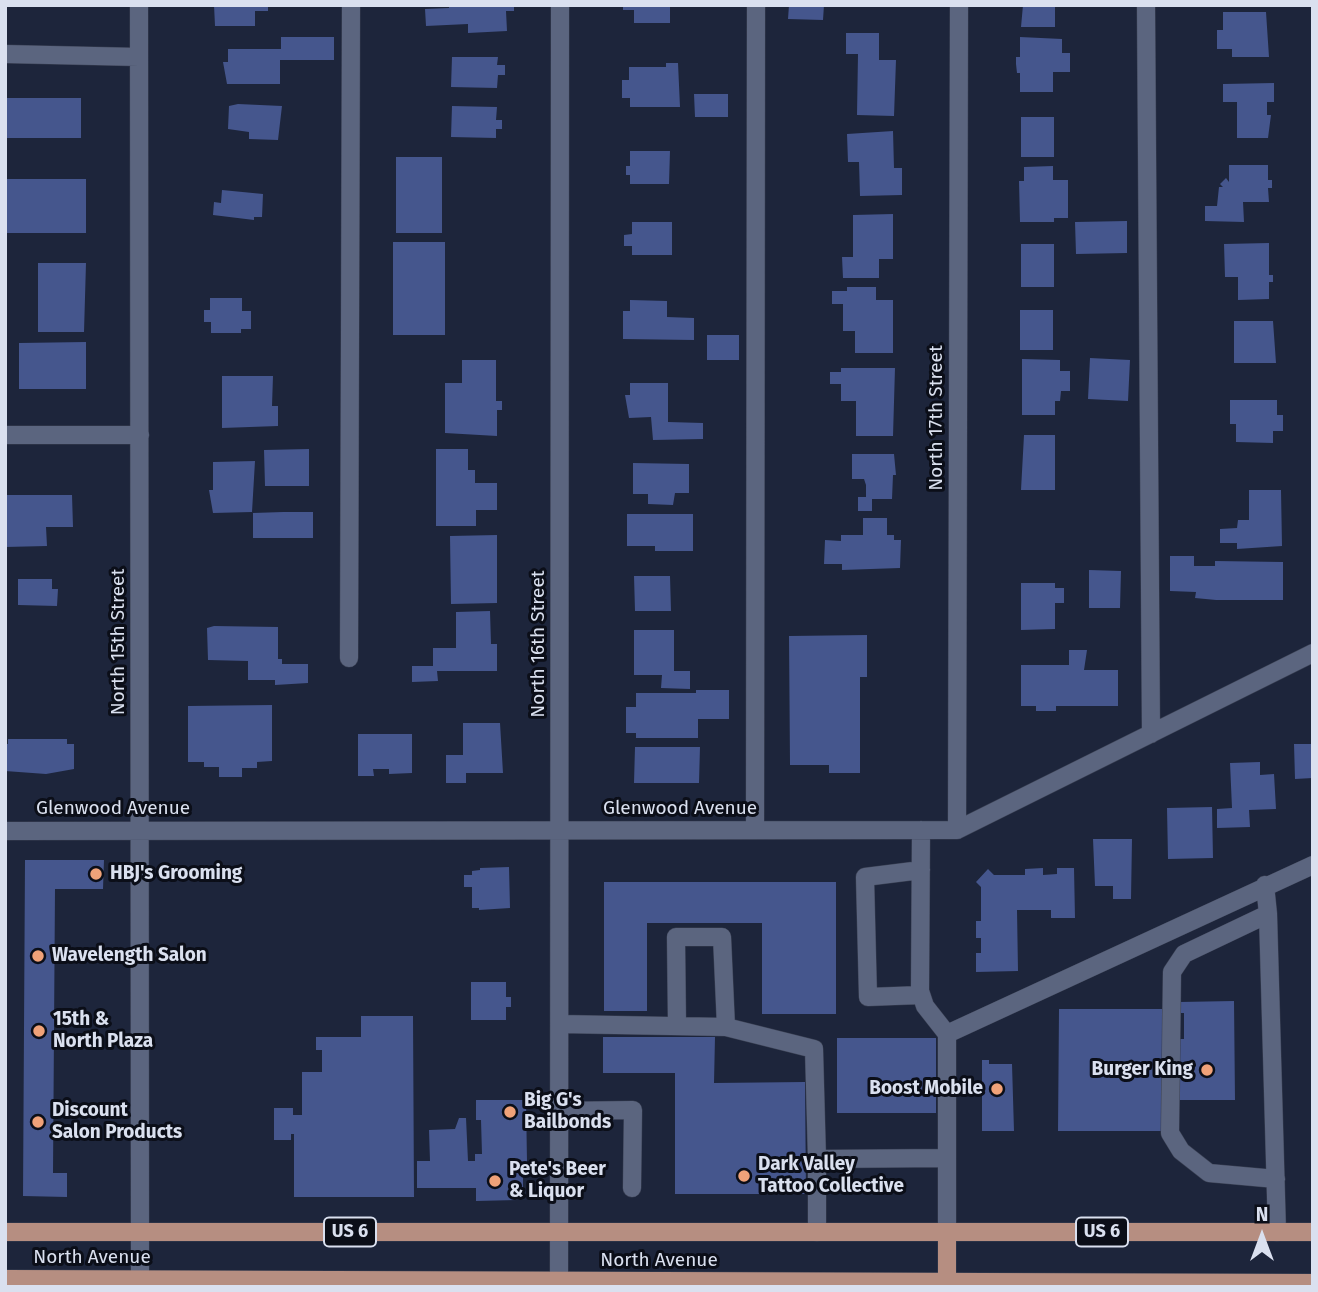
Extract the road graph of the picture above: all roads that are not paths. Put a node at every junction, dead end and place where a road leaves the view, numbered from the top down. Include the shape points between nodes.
1 (139, 5) edge
2 (351, 5) edge
3 (560, 5) edge
4 (756, 5) edge
5 (960, 5) edge
6 (1146, 5) edge
7 (5, 54) edge
8 (139, 57) junction
9 (5, 435) edge
10 (140, 435) junction
11 (1313, 653) edge
12 (349, 658) dead end
13 (1151, 734) junction
14 (140, 830) junction
15 (560, 830) junction
16 (755, 830) junction
17 (921, 830) junction
18 (957, 830) junction
19 (5, 831) edge
20 (1313, 865) edge
21 (921, 870) junction
22 (1265, 885) junction
23 (1268, 915) junction
24 (921, 995) junction
25 (560, 1024) junction
26 (677, 1025) junction
27 (726, 1027) junction
28 (947, 1034) junction
29 (559, 1111) junction
30 (947, 1158) junction
31 (817, 1159) junction
32 (1276, 1179) junction
33 (632, 1188) dead end
34 (5, 1232) edge
35 (140, 1232) junction
36 (559, 1232) junction
37 (817, 1232) junction
38 (947, 1232) junction
39 (1277, 1232) junction
40 (1313, 1232) edge
41 (5, 1279) edge
42 (140, 1280) junction
43 (559, 1282) junction
44 (947, 1283) junction
45 (1313, 1283) edge

1 - 8 street, North 15th Street
2 - 12 street
3 - 15 street, North 16th Street
4 - 16 street
5 - 18 street, North 17th Street
6 - 13 street
7 - 8 street
8 - 10 street, North 15th Street
9 - 10 street
10 - 14 street, North 15th Street
11 - 13 street, Glenwood Avenue
13 - 18 street, Glenwood Avenue
14 - 15 street, Glenwood Avenue
14 - 19 street, Glenwood Avenue
14 - 35 street, North 15th Street
15 - 16 street, Glenwood Avenue
15 - 25 street, North 16th Street
16 - 17 street, Glenwood Avenue
17 - 18 street, Glenwood Avenue
17 - 21 street
20 - 22 street
21 - 24 street
21 - 24 street via 865,877 868,997
22 - 23 street
22 - 28 street
23 - 32 street
23 - 32 street via 1184,954 1172,972 1170,1133 1181,1151 1209,1173
24 - 28 street
25 - 26 street
25 - 29 street, North 16th Street
26 - 27 street
26 - 27 street via 676,937 722,937
27 - 31 street via 814,1049
28 - 30 street
29 - 33 street via 633,1110
29 - 36 street, North 16th Street
30 - 31 street
30 - 38 street
31 - 37 street
32 - 39 street
34 - 35 main road, North Avenue / US 6
35 - 36 main road, North Avenue / US 6
35 - 42 street, North 15th Street
36 - 37 main road, North Avenue / US 6
36 - 43 street, North 16th Street
37 - 38 main road, North Avenue / US 6
38 - 39 main road, North Avenue / US 6
38 - 44 main road
39 - 40 main road, North Avenue / US 6
41 - 42 main road, North Avenue
42 - 43 main road, North Avenue
43 - 44 main road, North Avenue
44 - 45 main road, North Avenue

